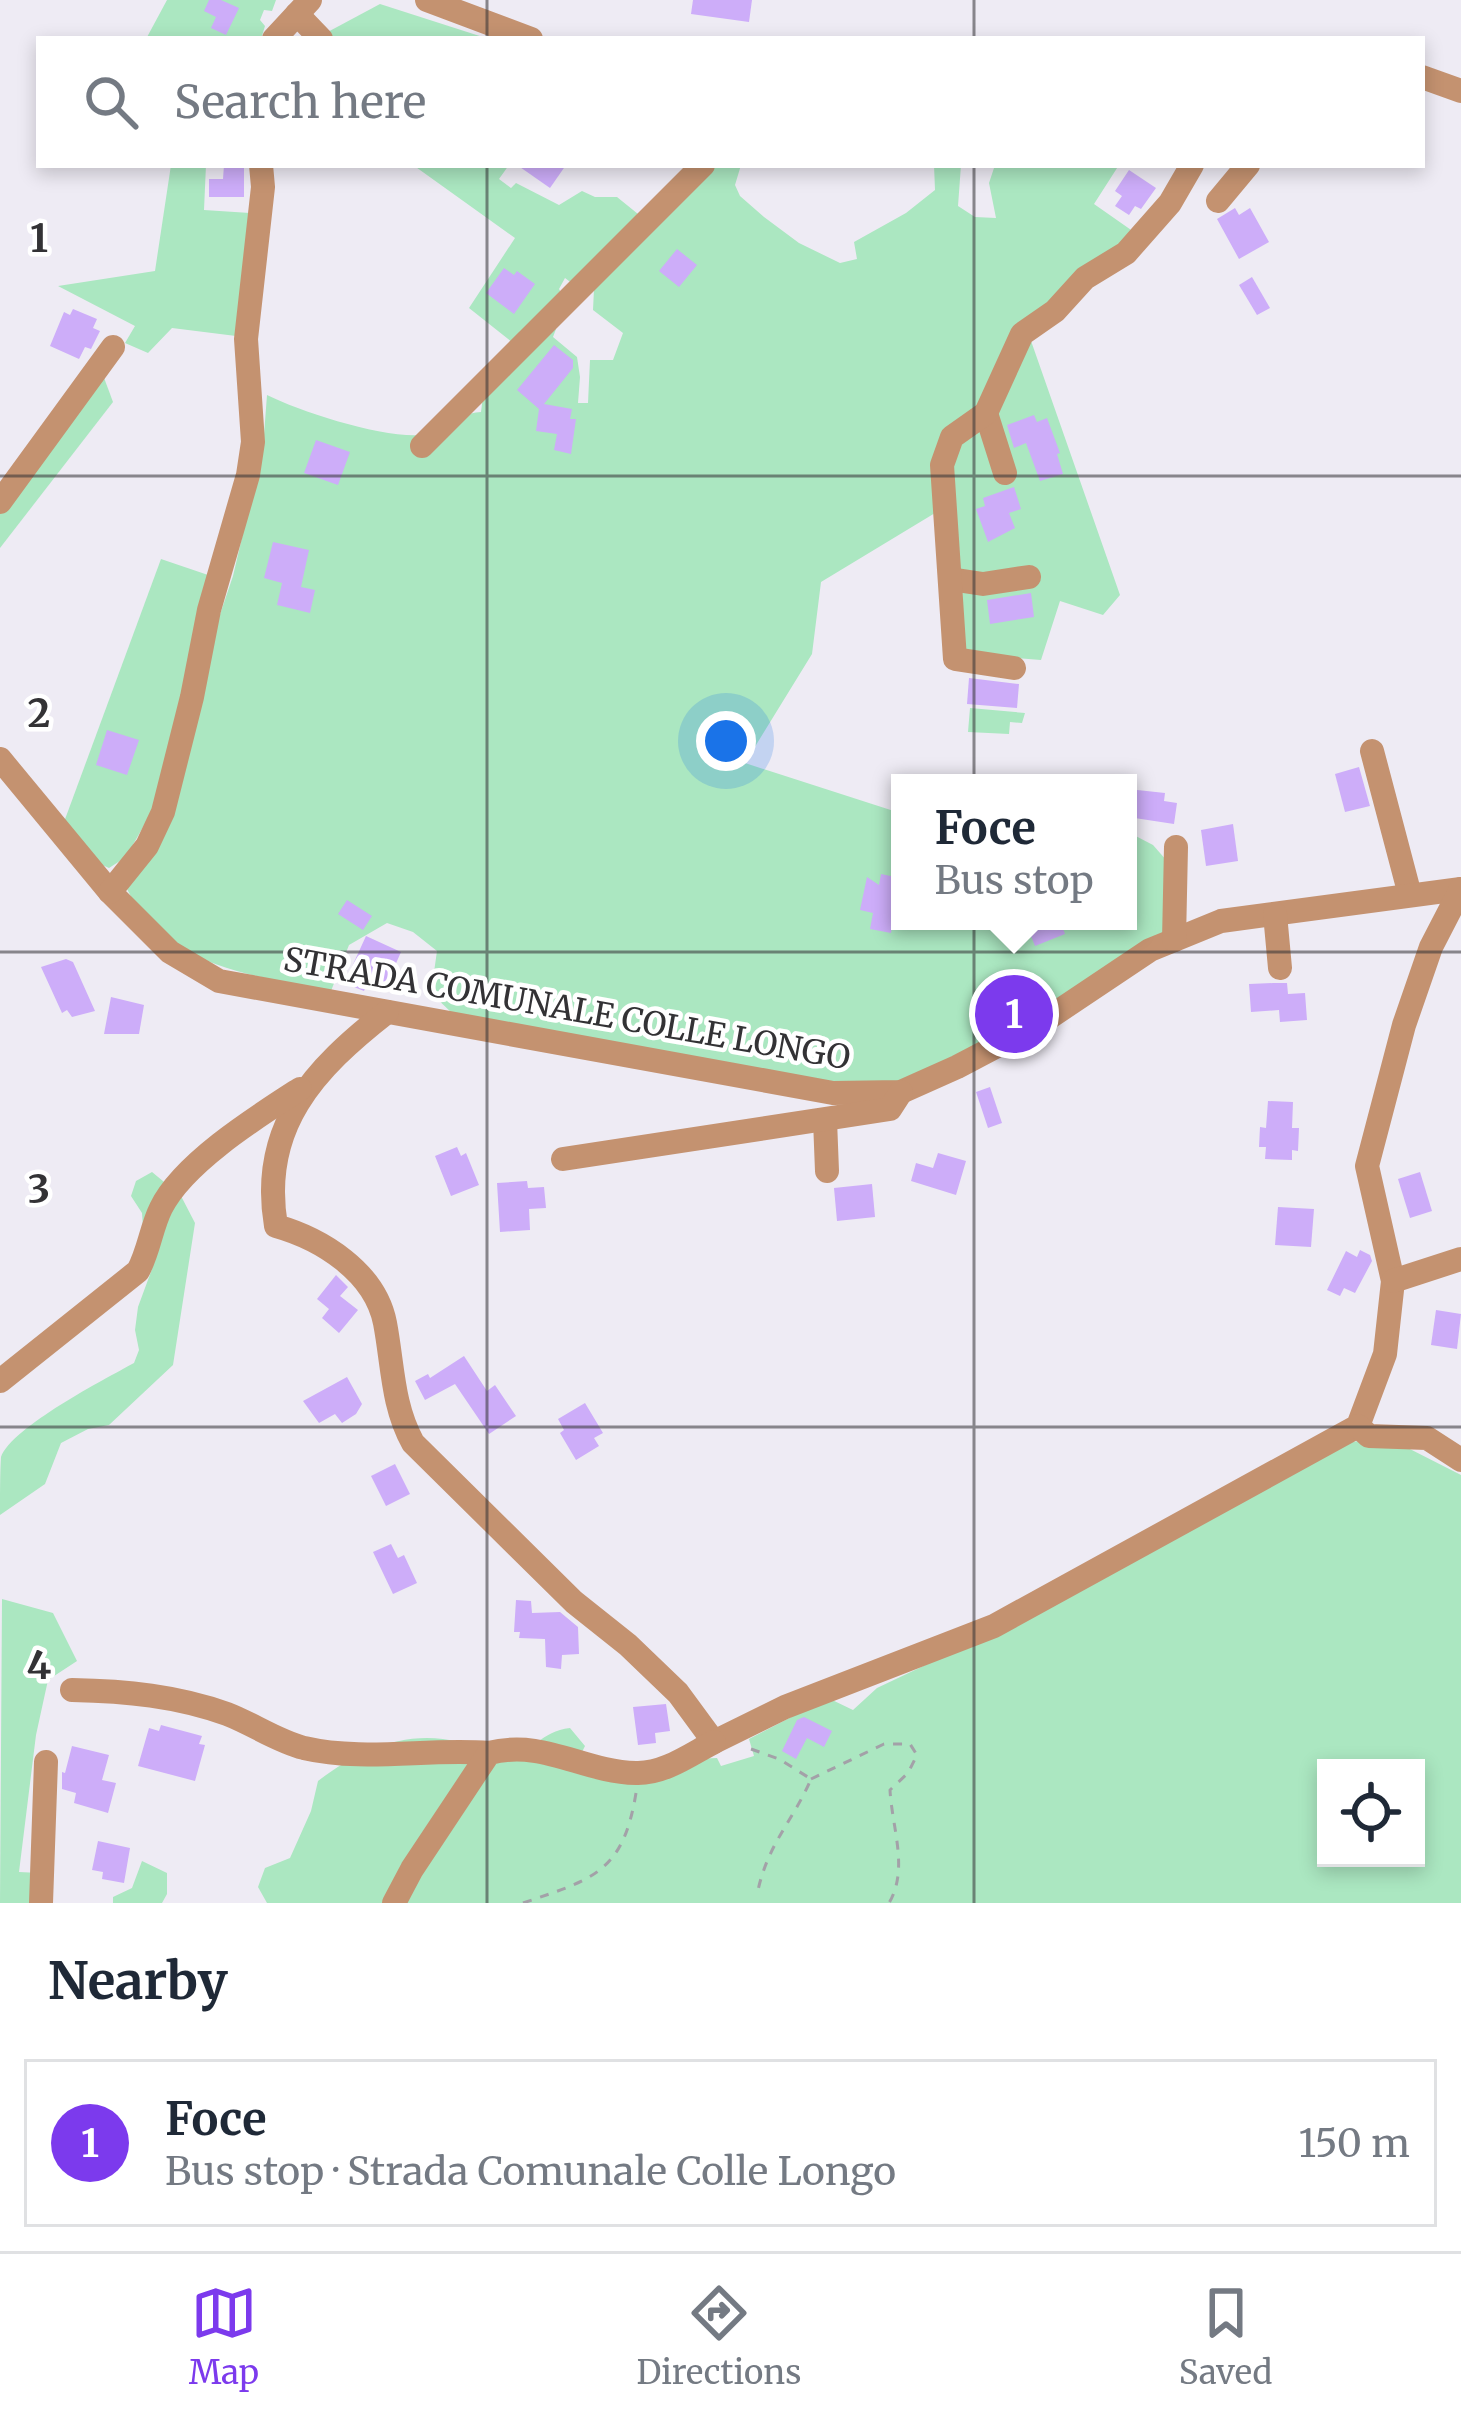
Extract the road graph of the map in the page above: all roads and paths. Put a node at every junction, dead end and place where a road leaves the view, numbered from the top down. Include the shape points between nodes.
1 (427, 0) edge
2 (303, 7) edge
3 (277, 36) edge
4 (319, 36) edge
5 (523, 36) edge
6 (1425, 78) edge
7 (1461, 91) edge
8 (261, 168) edge
9 (701, 168) edge
10 (1190, 168) edge
11 (1246, 168) edge
12 (1218, 201) dead end
13 (113, 347) dead end
14 (986, 413) junction
15 (422, 446) dead end
16 (1005, 473) dead end
17 (0, 502) edge
18 (1029, 577) dead end
19 (950, 579) junction
20 (1014, 668) dead end
21 (1372, 752) dead end
22 (0, 760) edge
23 (1176, 847) dead end
24 (1461, 889) edge
25 (110, 892) junction
26 (1410, 895) junction
27 (1275, 914) junction
28 (1174, 940) junction
29 (1280, 968) dead end
30 (387, 1012) junction
31 (308, 1087) junction
32 (901, 1092) junction
33 (825, 1120) junction
34 (563, 1159) dead end
35 (827, 1171) dead end
36 (1461, 1259) edge
37 (1393, 1281) junction
38 (0, 1381) edge
39 (1358, 1426) junction
40 (1461, 1460) edge
41 (72, 1690) dead end
42 (714, 1742) junction
43 (760, 1752) dead end
44 (489, 1753) junction
45 (46, 1762) dead end
46 (640, 1774) junction
47 (811, 1779) junction
48 (757, 1895) dead end
49 (41, 1903) edge
50 (394, 1903) edge
51 (523, 1903) edge
52 (889, 1903) edge

1 - 5 street
2 - 3 street
2 - 4 street
6 - 7 street
8 - 25 street via 247,339 254,442 248,475 163,812
9 - 15 street
10 - 14 street via 1126,254 1022,334
11 - 12 street
13 - 17 street
14 - 16 street
14 - 19 street via 952,437 942,465
18 - 19 street
19 - 20 street via 955,659
21 - 26 street
22 - 25 street, STRADA COMUNALE COLLE LONGO
23 - 28 street
24 - 26 street, STRADA COMUNALE COLLE LONGO
24 - 37 street via 1404,1024 1367,1166
25 - 30 street, STRADA COMUNALE COLLE LONGO via 170,952 219,981
26 - 27 street, STRADA COMUNALE COLLE LONGO
27 - 28 street, STRADA COMUNALE COLLE LONGO via 1221,921
27 - 29 street
28 - 32 street, STRADA COMUNALE COLLE LONGO via 1041,1023
30 - 31 street
30 - 32 street, STRADA COMUNALE COLLE LONGO via 833,1093
31 - 38 street via 186,1176 160,1208 138,1271
31 - 42 street via 275,1156 276,1226 336,1254 376,1298 401,1421 413,1443 678,1693
32 - 33 street via 890,1109
33 - 34 street
33 - 35 street
36 - 37 street
37 - 39 street via 1385,1354
39 - 40 street via 1369,1436 1427,1438
39 - 42 street via 994,1625
41 - 44 street via 162,1696 228,1714 298,1747
42 - 46 street
43 - 47 path
44 - 46 street via 514,1747
44 - 50 street
45 - 49 street
46 - 51 path via 617,1857
47 - 48 path via 776,1837
47 - 52 path via 884,1744 910,1744 917,1755 890,1790 899,1861

